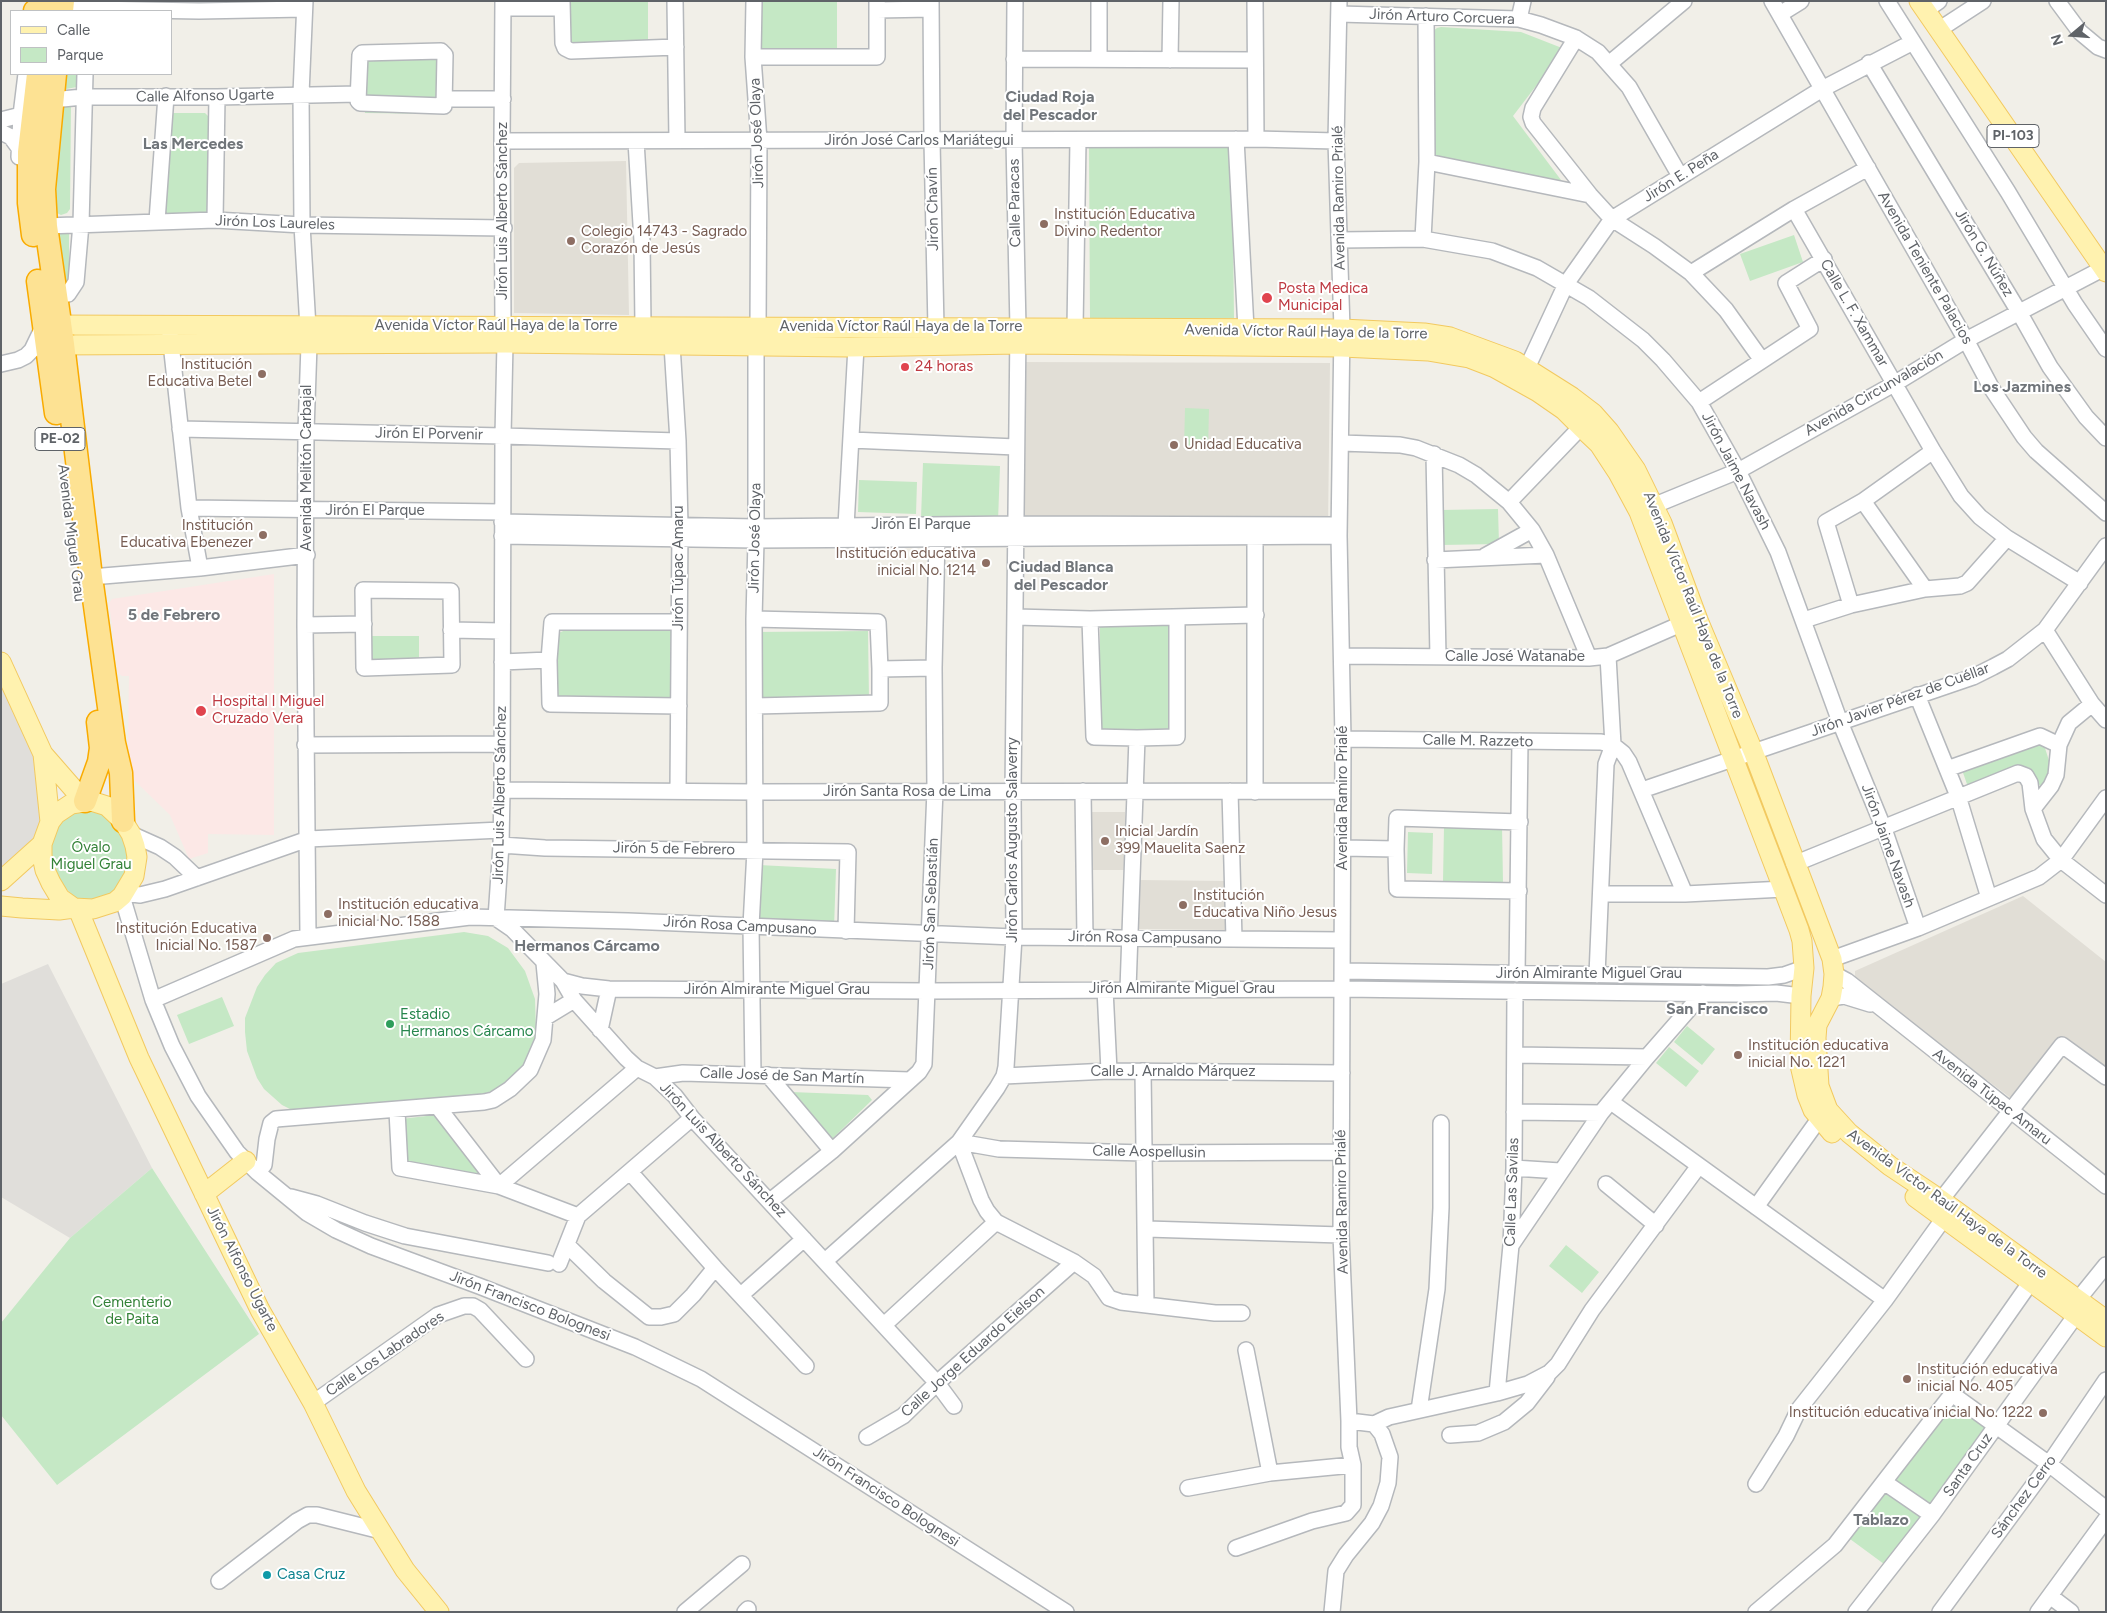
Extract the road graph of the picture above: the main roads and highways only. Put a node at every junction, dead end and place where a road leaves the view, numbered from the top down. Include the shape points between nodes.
1 (1928, 4) edge
2 (53, 5) edge
3 (37, 10) edge
4 (38, 75) edge
5 (55, 75) edge
6 (2105, 269) edge
7 (504, 334) junction
8 (50, 336) junction
9 (1018, 336) junction
10 (1342, 338) junction
11 (1522, 373) junction
12 (1647, 509) junction
13 (1, 662) edge
14 (43, 754) junction
15 (84, 801) junction
16 (50, 822) junction
17 (127, 827) junction
18 (42, 844) junction
19 (1, 881) edge
20 (1, 906) edge
21 (76, 908) junction
22 (1833, 966) junction
23 (1804, 968) junction
24 (1801, 996) junction
25 (1831, 998) junction
26 (251, 1166) road end
27 (204, 1194) junction
28 (2075, 1308) junction
29 (2106, 1320) edge
30 (2106, 1337) edge
31 (439, 1612) edge

1 - 6 main road, PI-103 via 1940,29
2 - 3 highway
4 - 8 highway, Avenida Miguel Grau / PE-02 via 29,152 29,203
5 - 8 highway, Avenida Miguel Grau / PE-02 via 44,189 56,295
7 - 8 main road, Avenida Víctor Raúl Haya de la Torre via 307,325 170,326
7 - 8 main road, Avenida Víctor Raúl Haya de la Torre via 309,345 171,346
7 - 9 main road, Avenida Víctor Raúl Haya de la Torre via 643,326 758,326 936,328
7 - 9 main road, Avenida Víctor Raúl Haya de la Torre via 672,345 856,347
8 - 15 highway, Avenida Miguel Grau / PE-02 via 89,673 99,731 99,762
8 - 17 highway, Avenida Miguel Grau / PE-02 via 91,577
9 - 10 main road, Avenida Víctor Raúl Haya de la Torre
9 - 10 main road, Avenida Víctor Raúl Haya de la Torre via 1075,328 1246,329
10 - 11 main road, Avenida Víctor Raúl Haya de la Torre via 1469,358
11 - 12 main road, Avenida Víctor Raúl Haya de la Torre via 1599,444
11 - 12 main road, Avenida Víctor Raúl Haya de la Torre via 1572,397 1609,431 1636,470
12 - 22 main road, Avenida Víctor Raúl Haya de la Torre via 1753,751
12 - 23 main road, Avenida Víctor Raúl Haya de la Torre via 1681,624 1802,941
13 - 14 main road
14 - 15 main road
14 - 16 main road
15 - 16 main road via 64,807
15 - 17 main road via 107,806
16 - 18 main road
17 - 21 main road, PE-02 via 135,846 136,867 131,884 104,907 93,910
18 - 19 main road
18 - 21 main road via 50,884 60,898
20 - 21 main road
21 - 27 main road, Jirón Alfonso Ugarte via 140,1058
22 - 23 main road
22 - 25 main road, Avenida Víctor Raúl Haya de la Torre
23 - 24 main road, Avenida Víctor Raúl Haya de la Torre
24 - 25 main road via 1814,1003
24 - 28 main road, Avenida Víctor Raúl Haya de la Torre via 1800,1065 1807,1095 1819,1119 1832,1134 2030,1283
25 - 28 main road, Avenida Víctor Raúl Haya de la Torre via 1817,1025 1816,1038 1818,1086 1828,1110 1849,1133 1890,1166 1941,1200
26 - 27 main road
27 - 31 main road, Jirón Alfonso Ugarte via 260,1310 313,1403 348,1476 417,1587
28 - 29 main road, Avenida Víctor Raúl Haya de la Torre
28 - 30 main road, Avenida Víctor Raúl Haya de la Torre

